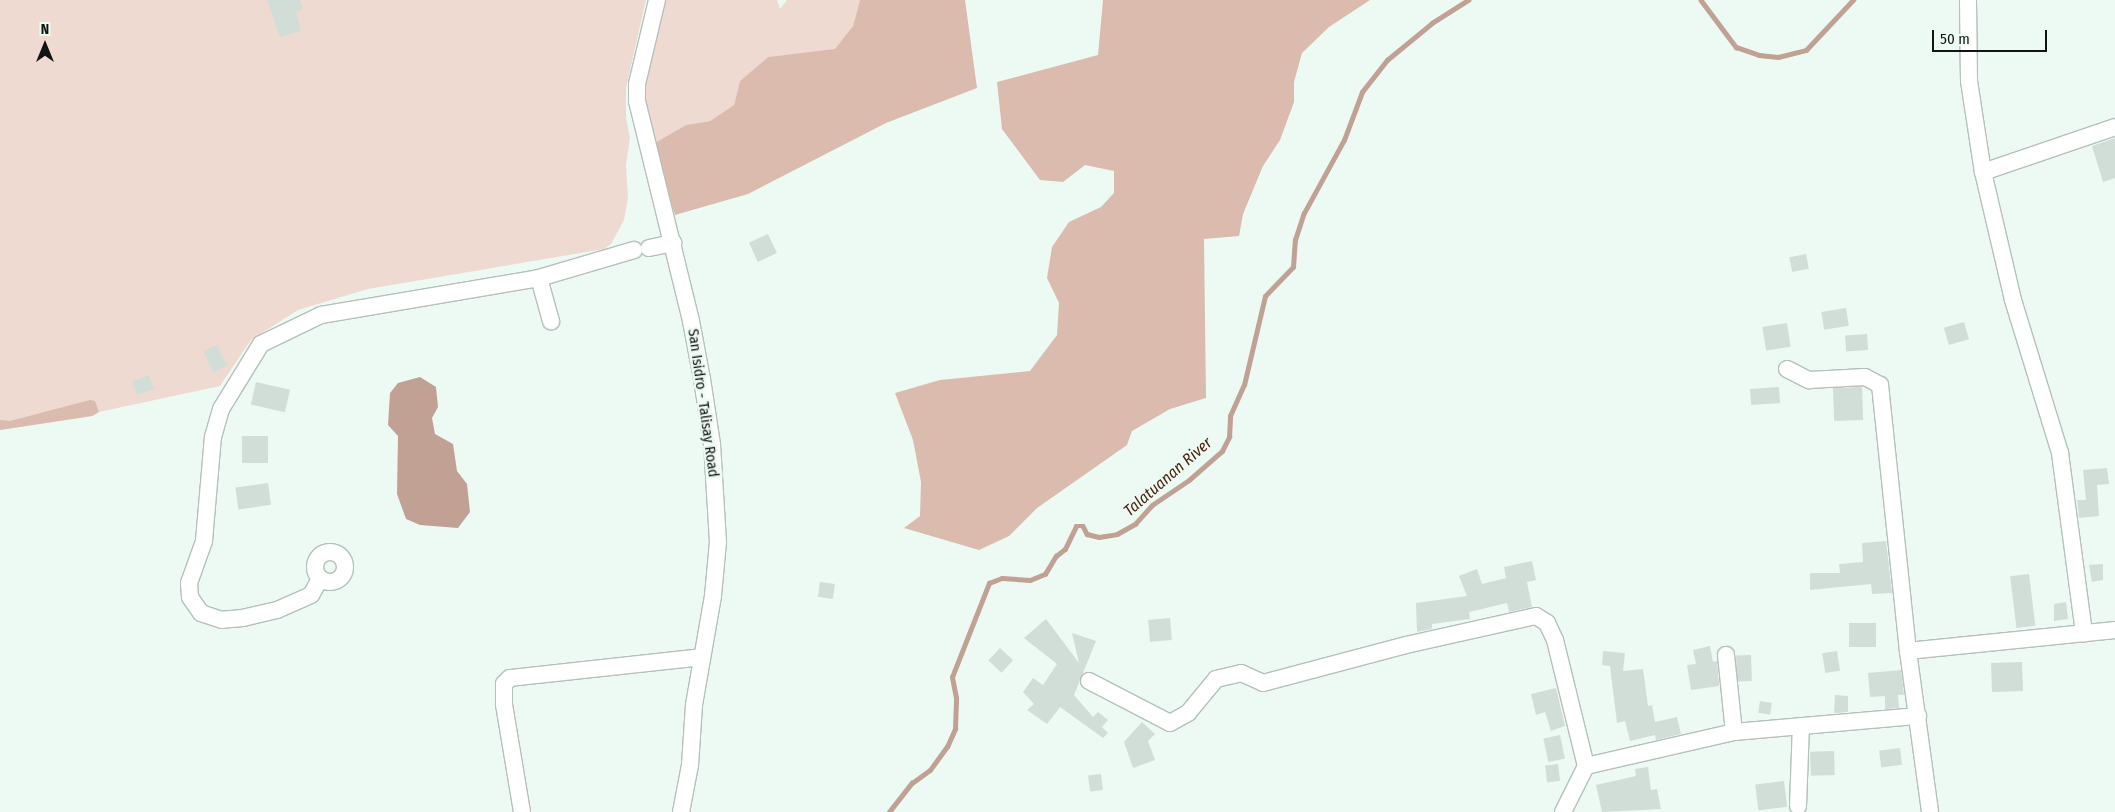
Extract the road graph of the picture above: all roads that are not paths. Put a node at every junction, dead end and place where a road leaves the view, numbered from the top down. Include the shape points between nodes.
1 (657, 0) edge
2 (1968, 0) edge
3 (2115, 127) edge
4 (1983, 172) junction
5 (673, 243) junction
6 (539, 278) junction
7 (551, 321) dead end
8 (1787, 369) dead end
9 (320, 580) dead end
10 (2115, 630) edge
11 (2084, 633) junction
12 (1908, 651) junction
13 (1726, 655) dead end
14 (702, 657) junction
15 (1088, 681) dead end
16 (1918, 716) junction
17 (1801, 726) junction
18 (1734, 732) junction
19 (1586, 766) junction
20 (1798, 806) dead end
21 (522, 812) edge
22 (681, 812) edge
23 (1563, 812) edge
24 (1930, 812) edge

1 - 5 street, San Isidro - Talisay Road via 637,84 637,101
2 - 4 street via 1969,81
3 - 4 street
4 - 11 street via 2013,300 2060,453
5 - 6 street
5 - 14 street, San Isidro - Talisay Road via 691,321 712,444 718,555
6 - 7 street
6 - 9 street via 321,315 260,344 221,409 213,437 204,541 189,582 190,597 201,613 222,620 243,618 277,610 311,594
8 - 12 street via 1809,380 1865,377 1880,385
10 - 11 street
11 - 12 street
12 - 16 street
13 - 18 street
14 - 21 street via 510,678 504,684 504,705
14 - 22 street, San Isidro - Talisay Road via 690,765
15 - 19 street via 1170,724 1188,714 1216,679 1241,673 1263,682 1536,616 1547,623 1555,640
16 - 17 street
16 - 24 street
17 - 18 street
17 - 20 street
18 - 19 street
19 - 23 street

